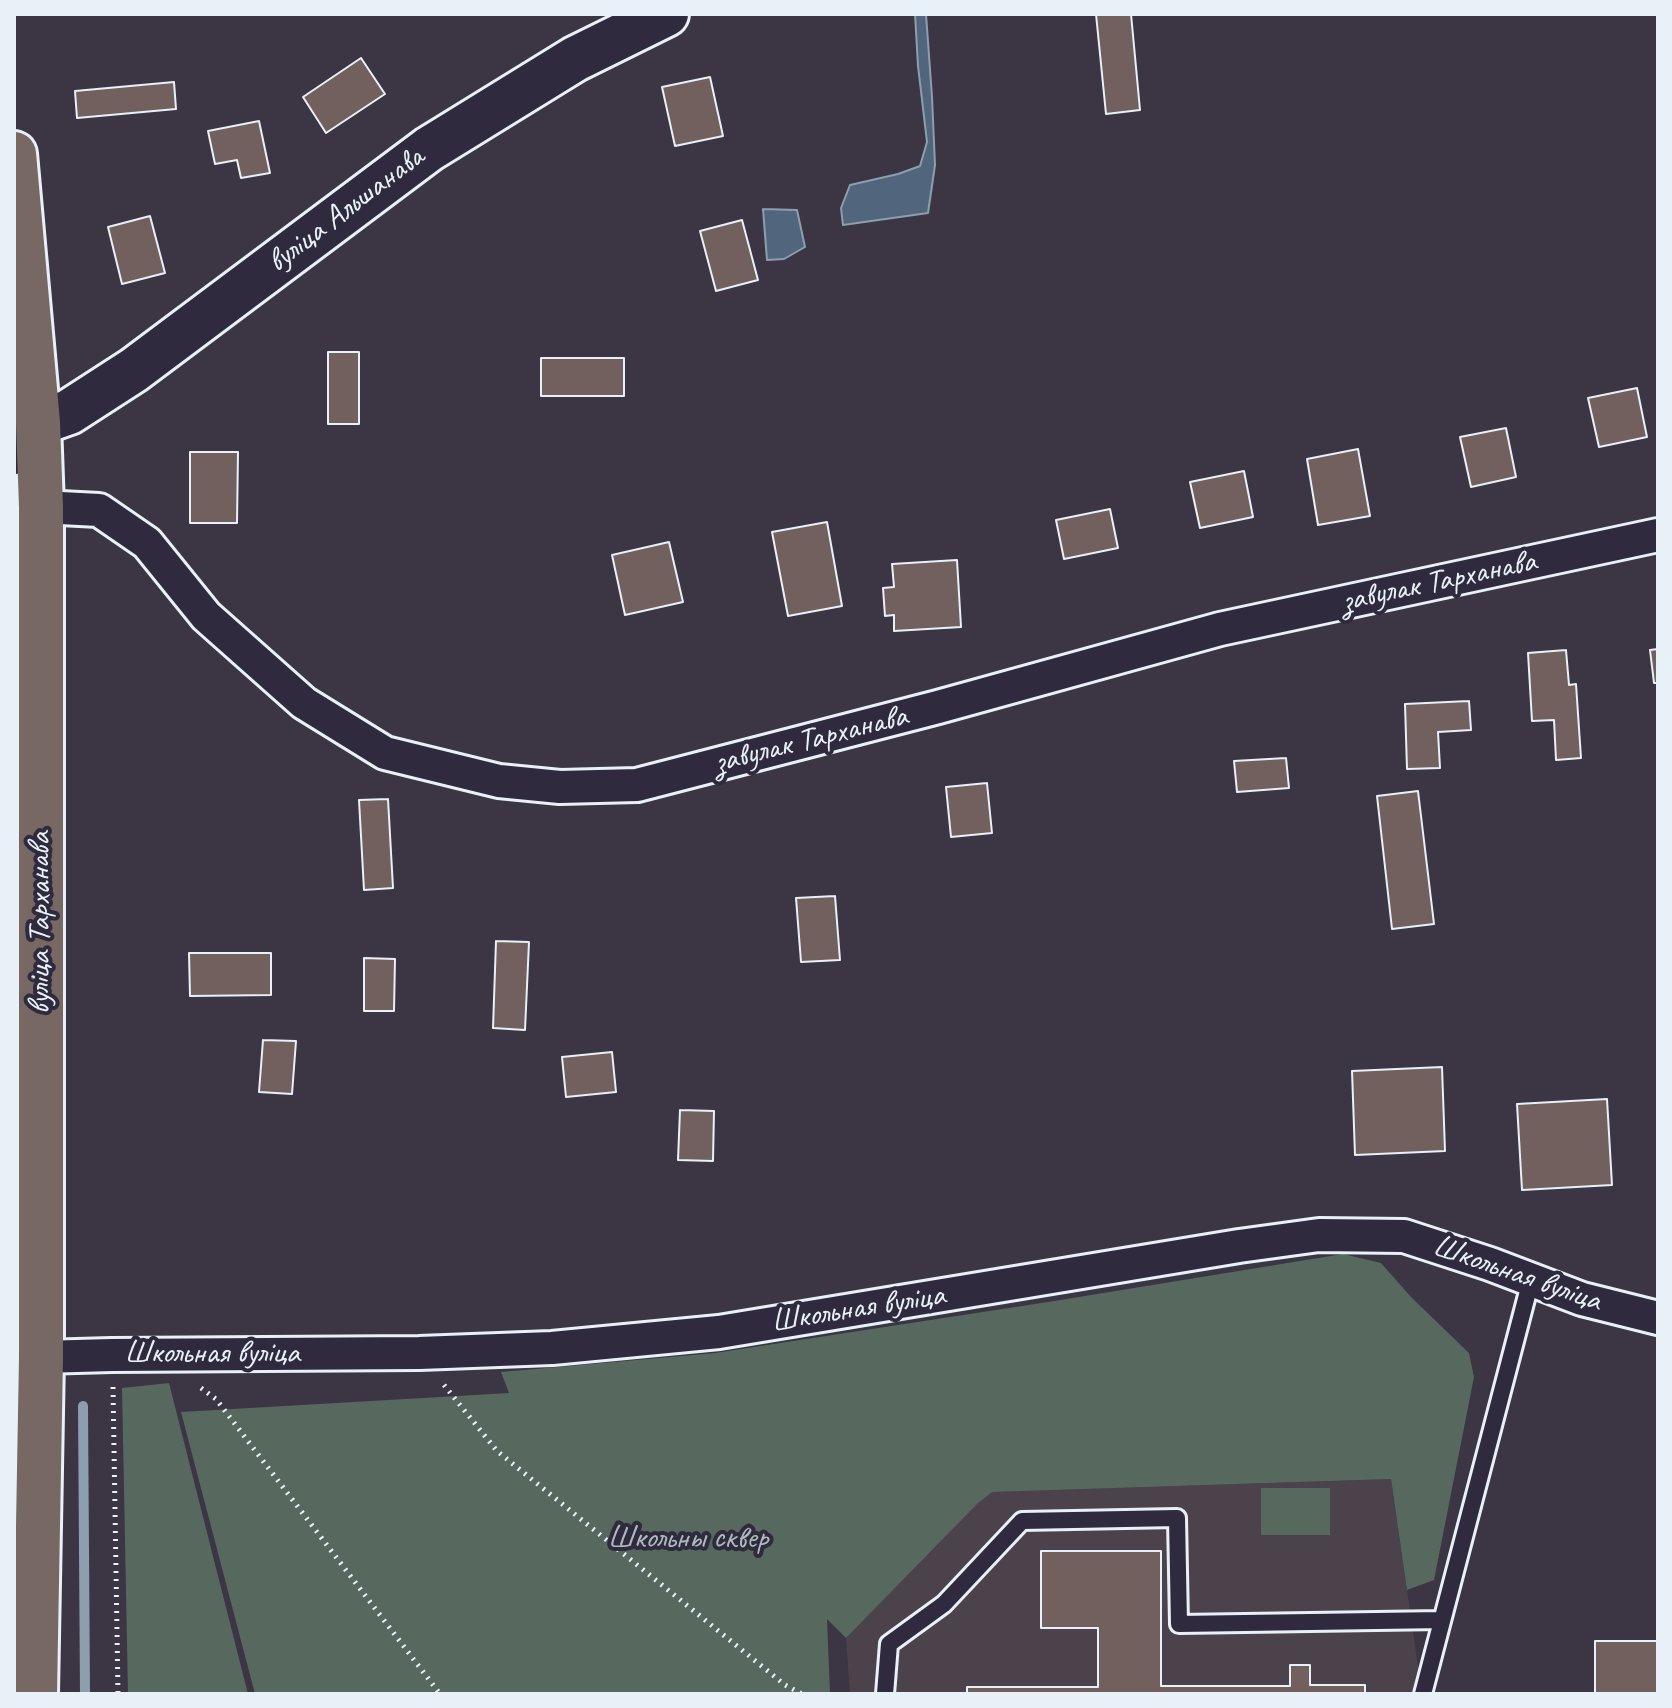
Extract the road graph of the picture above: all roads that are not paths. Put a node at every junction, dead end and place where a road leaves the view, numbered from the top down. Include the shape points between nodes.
1 (666, 14) edge
2 (14, 154) edge
3 (26, 437) edge
4 (27, 506) edge
5 (1658, 535) edge
6 (1531, 1280) junction
7 (1658, 1318) edge
8 (41, 1357) junction
9 (1442, 1620) junction
10 (35, 1694) edge
11 (885, 1694) edge
12 (1423, 1694) edge

1 - 3 street, вуліца Альшанава via 575,59 429,149 134,370
2 - 3 main road, вуліца Тарханава
3 - 4 main road, вуліца Тарханава
4 - 5 street, завулак Тарханава via 99,510 147,543 206,616 304,703 385,753 499,781 560,787 637,785 1220,629
4 - 8 main road, вуліца Тарханава via 34,654
6 - 7 street, Школьная вуліца
6 - 8 street, Школьная вуліца via 1404,1236 1319,1235 719,1332 552,1348
6 - 9 lane
8 - 10 main road, вуліца Тарханава via 30,1641
9 - 11 lane via 1179,1624 1177,1518 1022,1521 944,1604 889,1644
9 - 12 lane

